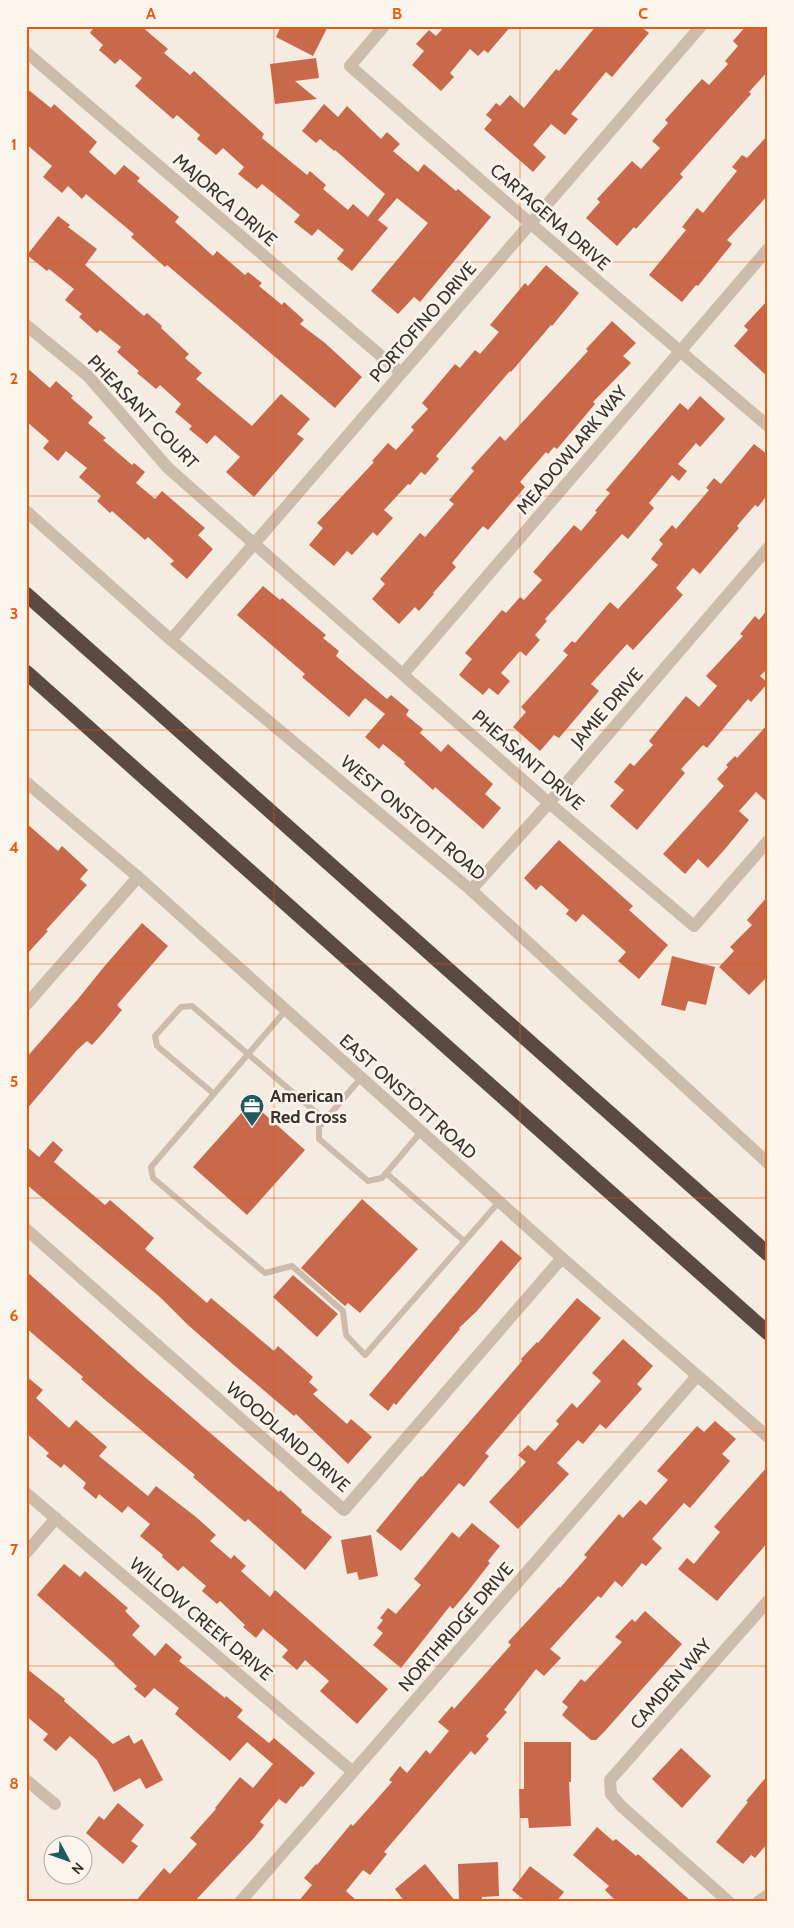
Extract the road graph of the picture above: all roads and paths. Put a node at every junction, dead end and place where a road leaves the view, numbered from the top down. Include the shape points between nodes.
1 (384, 26) edge
2 (701, 26) edge
3 (26, 52) edge
4 (531, 224) junction
5 (768, 249) edge
6 (26, 325) edge
7 (680, 350) junction
8 (401, 373) junction
9 (768, 426) edge
10 (26, 511) edge
11 (256, 543) junction
12 (768, 548) edge
13 (26, 594) edge
14 (171, 640) junction
15 (26, 672) edge
16 (403, 674) junction
17 (26, 782) edge
18 (549, 803) junction
19 (768, 841) edge
20 (138, 877) junction
21 (471, 890) junction
22 (26, 1005) edge
23 (286, 1010) junction
24 (248, 1054) junction
25 (361, 1078) junction
26 (214, 1094) junction
27 (325, 1120) junction
28 (421, 1132) junction
29 (768, 1163) edge
30 (386, 1173) junction
31 (499, 1202) junction
32 (26, 1229) edge
33 (464, 1241) junction
34 (768, 1254) edge
35 (562, 1258) junction
36 (768, 1333) edge
37 (697, 1376) junction
38 (768, 1437) edge
39 (26, 1492) edge
40 (56, 1518) junction
41 (26, 1553) edge
42 (768, 1601) edge
43 (354, 1772) junction
44 (26, 1780) edge
45 (55, 1804) dead end
46 (768, 1894) edge
47 (240, 1902) edge
48 (728, 1902) edge
49 (758, 1902) edge

1 - 4 street, CARTAGENA DRIVE via 350,66
2 - 4 street, PORTOFINO DRIVE
3 - 8 street, MAJORCA DRIVE
4 - 7 street, CARTAGENA DRIVE
4 - 8 street, PORTOFINO DRIVE
5 - 7 street, MEADOWLARK WAY
6 - 11 street, PHEASANT COURT via 88,376 168,468
7 - 9 street, CARTAGENA DRIVE
7 - 16 street, MEADOWLARK WAY
8 - 11 street, PORTOFINO DRIVE
10 - 14 street, WEST ONSTOTT ROAD
11 - 14 street, PORTOFINO DRIVE
11 - 16 street, PHEASANT DRIVE
12 - 18 street, JAMIE DRIVE
13 - 34 highway
14 - 21 street, WEST ONSTOTT ROAD
15 - 36 highway
16 - 18 street, PHEASANT DRIVE
17 - 20 street, EAST ONSTOTT ROAD
18 - 19 street, PHEASANT DRIVE via 694,926
18 - 21 street, JAMIE DRIVE
20 - 22 street
20 - 23 street, EAST ONSTOTT ROAD
21 - 29 street, WEST ONSTOTT ROAD
23 - 24 lane
23 - 25 street, EAST ONSTOTT ROAD
24 - 26 lane
24 - 26 lane via 192,1006 181,1007 155,1036 157,1046
24 - 27 lane
25 - 27 lane
25 - 28 street, EAST ONSTOTT ROAD
26 - 33 lane via 151,1167 153,1178 265,1273 292,1266 343,1311 346,1335 365,1355
27 - 30 lane via 319,1127 319,1139 368,1181 382,1178
28 - 30 lane
28 - 31 street, EAST ONSTOTT ROAD
30 - 33 lane
31 - 33 lane
31 - 35 street, EAST ONSTOTT ROAD
32 - 35 street, WOODLAND DRIVE via 344,1510
35 - 37 street, EAST ONSTOTT ROAD
37 - 38 street, EAST ONSTOTT ROAD
37 - 43 street, NORTHRIDGE DRIVE
39 - 40 street, WILLOW CREEK DRIVE
40 - 41 street
40 - 43 street, WILLOW CREEK DRIVE
42 - 48 street, CAMDEN WAY via 610,1780 611,1794 621,1806
43 - 47 street, NORTHRIDGE DRIVE
44 - 45 street
46 - 49 street

